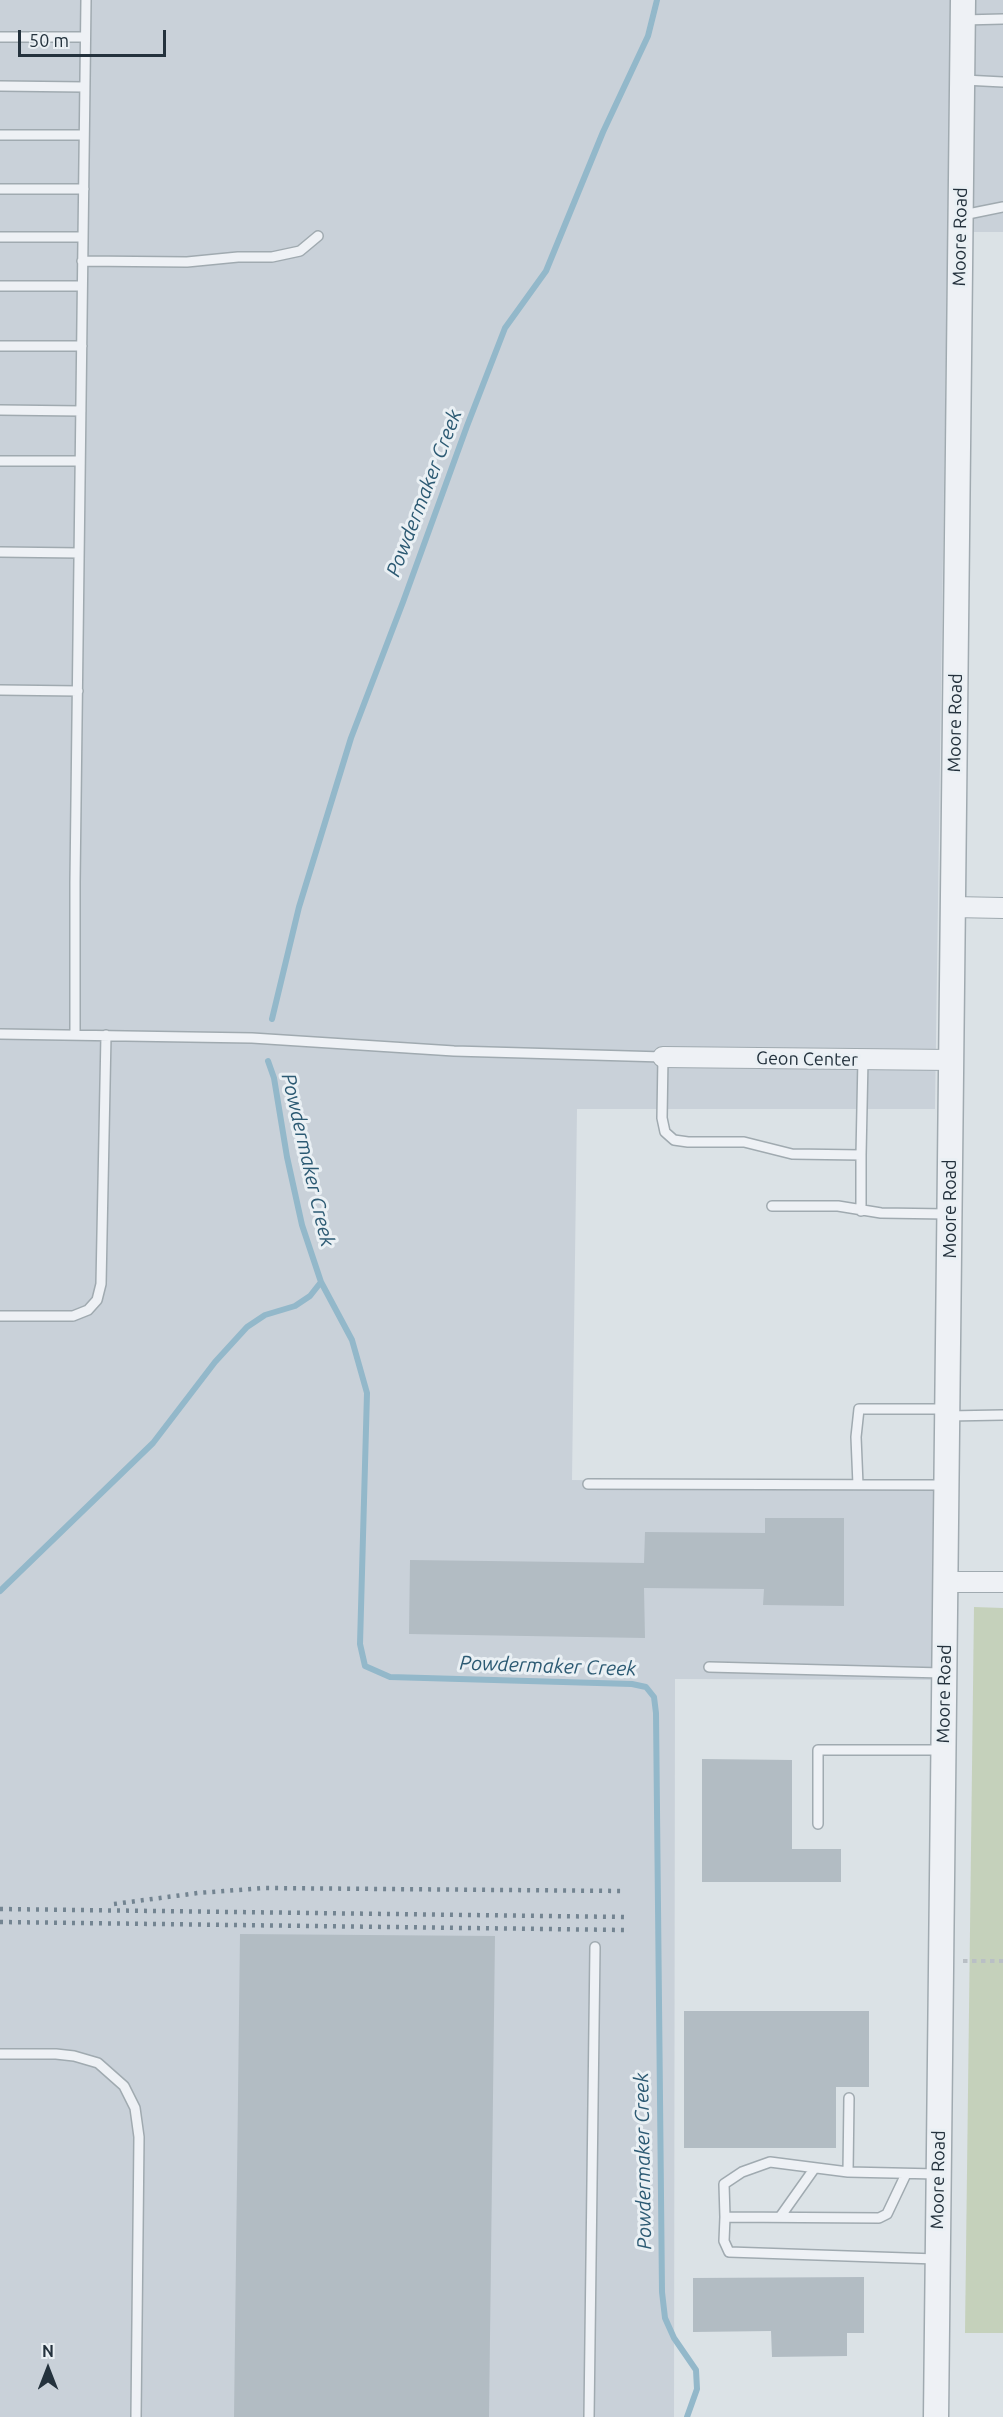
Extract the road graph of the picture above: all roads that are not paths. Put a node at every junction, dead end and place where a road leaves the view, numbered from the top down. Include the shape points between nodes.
1 (86, 0) edge
2 (963, 10) edge
3 (1003, 20) edge
4 (0, 37) edge
5 (85, 37) junction
6 (962, 80) junction
7 (1003, 82) edge
8 (0, 86) edge
9 (84, 87) junction
10 (0, 135) edge
11 (84, 135) junction
12 (0, 189) edge
13 (84, 189) junction
14 (1003, 207) edge
15 (961, 215) junction
16 (318, 236) dead end
17 (0, 237) edge
18 (82, 237) junction
19 (82, 261) junction
20 (0, 286) edge
21 (82, 286) junction
22 (0, 346) edge
23 (82, 346) junction
24 (0, 410) edge
25 (81, 411) junction
26 (0, 461) edge
27 (80, 461) junction
28 (0, 552) edge
29 (79, 554) junction
30 (0, 690) edge
31 (78, 691) junction
32 (953, 908) junction
33 (1003, 908) edge
34 (0, 1034) edge
35 (75, 1034) junction
36 (106, 1035) junction
37 (663, 1057) junction
38 (863, 1059) junction
39 (951, 1060) junction
40 (861, 1155) junction
41 (772, 1206) dead end
42 (861, 1211) junction
43 (950, 1214) junction
44 (0, 1316) edge
45 (948, 1413) junction
46 (1003, 1415) edge
47 (588, 1484) dead end
48 (858, 1485) junction
49 (947, 1485) junction
50 (945, 1582) junction
51 (1003, 1582) edge
52 (709, 1667) dead end
53 (944, 1673) junction
54 (944, 1750) junction
55 (818, 1824) dead end
56 (595, 1947) dead end
57 (0, 2054) edge
58 (849, 2098) dead end
59 (814, 2169) junction
60 (848, 2172) junction
61 (906, 2174) junction
62 (938, 2174) junction
63 (725, 2217) junction
64 (780, 2217) junction
65 (938, 2259) junction
66 (136, 2417) edge
67 (589, 2417) edge
68 (936, 2417) edge

1 - 5 lane
2 - 3 lane
2 - 6 street, Moore Road
4 - 5 lane
5 - 9 lane
6 - 7 lane
6 - 15 street, Moore Road
8 - 9 lane
9 - 11 lane
10 - 11 lane
11 - 13 lane
12 - 13 lane
13 - 18 lane
14 - 15 lane
15 - 32 street, Moore Road
16 - 19 lane via 300,251 272,257 187,262
17 - 18 lane
18 - 19 lane
19 - 21 lane
20 - 21 lane
21 - 23 lane
22 - 23 lane
23 - 25 lane
24 - 25 lane
25 - 27 lane
26 - 27 lane
27 - 29 lane
28 - 29 lane
29 - 31 lane
30 - 31 lane
31 - 35 lane
32 - 33 street
32 - 39 street, Moore Road
34 - 35 lane
35 - 36 lane
36 - 37 lane via 287,1039 454,1052
36 - 44 lane via 101,1284 97,1300 88,1310 74,1316
37 - 38 street, Geon Center
37 - 40 lane via 662,1118 665,1132 674,1140 744,1142 792,1154
38 - 39 street, Geon Center
38 - 40 lane
39 - 43 street, Moore Road
40 - 42 lane
41 - 42 lane via 838,1206
42 - 43 lane
43 - 45 street, Moore Road
45 - 46 lane
45 - 48 lane via 859,1409
45 - 49 street, Moore Road
47 - 48 lane
48 - 49 lane
49 - 50 street, Moore Road
50 - 51 street
50 - 53 street, Moore Road
52 - 53 lane
53 - 54 street, Moore Road
54 - 55 lane via 818,1750
54 - 62 street, Moore Road
56 - 67 lane
57 - 66 lane via 56,2054 98,2063 124,2086 135,2108 140,2137
58 - 60 lane
59 - 60 lane
59 - 63 lane via 770,2162 742,2172 724,2184
59 - 64 lane
60 - 61 lane
61 - 62 lane
61 - 64 lane via 887,2214 879,2218
62 - 65 street, Moore Road
63 - 64 lane
63 - 65 lane via 724,2241 729,2252
65 - 68 street, Moore Road

